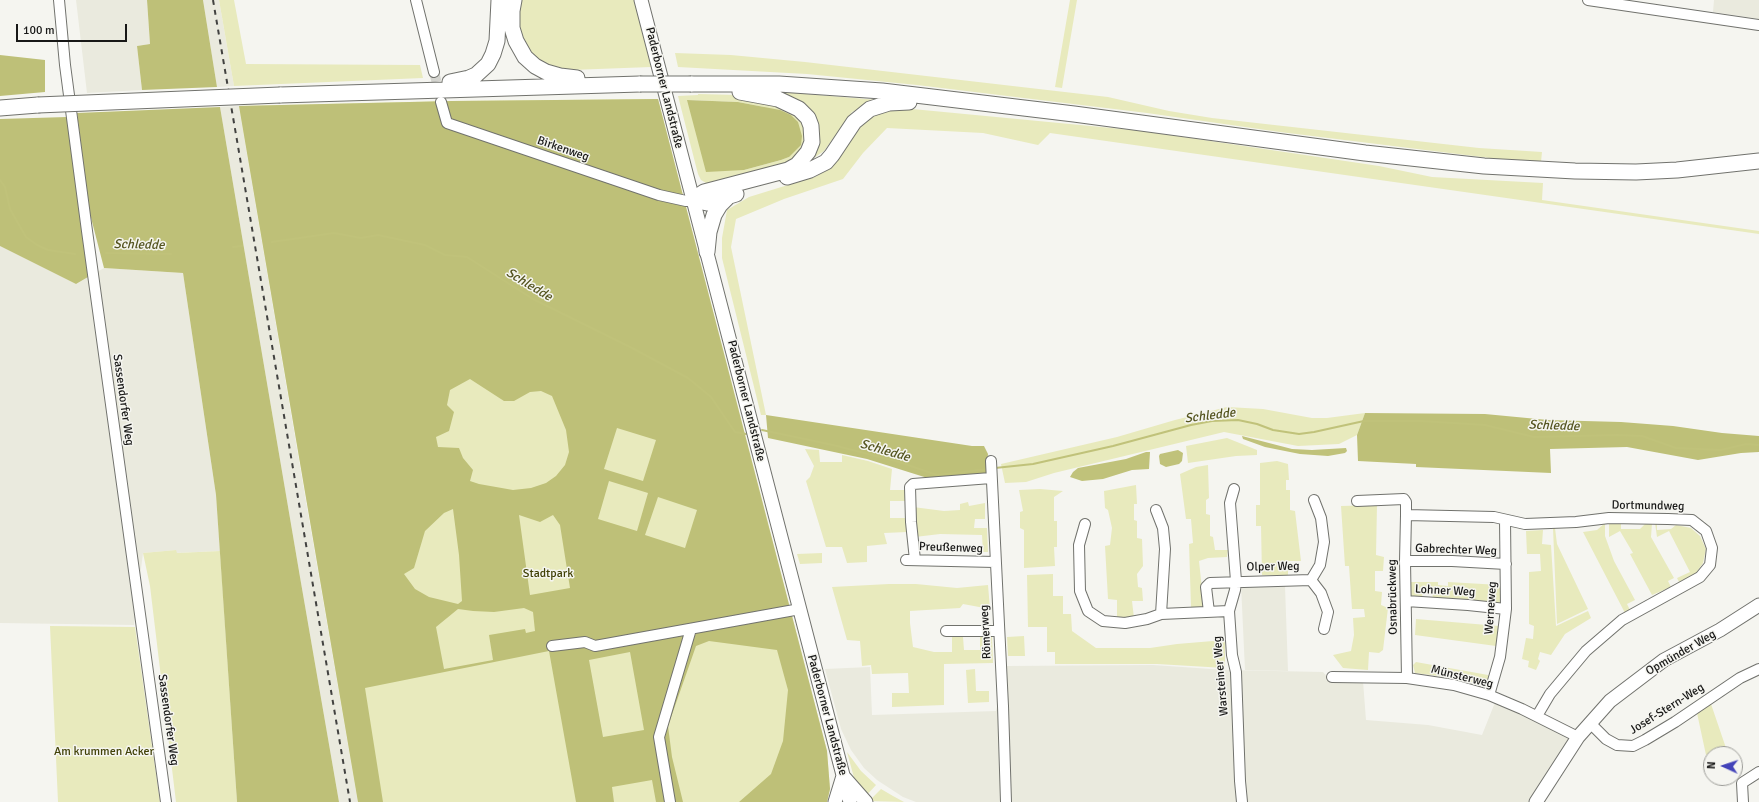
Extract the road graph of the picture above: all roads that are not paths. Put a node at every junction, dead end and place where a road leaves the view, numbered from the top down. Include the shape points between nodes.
1 (59, 0) edge
2 (416, 0) edge
3 (499, 0) edge
4 (514, 0) edge
5 (641, 0) edge
6 (1588, 0) edge
7 (1759, 25) edge
8 (434, 72) tunnel mouth
9 (696, 84) junction
10 (615, 85) junction
11 (392, 91) junction
12 (932, 97) junction
13 (441, 102) tunnel mouth
14 (0, 108) edge
15 (1759, 161) edge
16 (729, 196) junction
17 (692, 200) junction
18 (707, 252) junction
19 (991, 461) dead end
20 (991, 478) junction
21 (1234, 489) dead end
22 (1314, 500) dead end
23 (1357, 501) dead end
24 (1156, 510) dead end
25 (1406, 515) junction
26 (1505, 520) junction
27 (1085, 524) dead end
28 (1405, 561) junction
29 (995, 562) junction
30 (1506, 564) junction
31 (1310, 580) junction
32 (1236, 581) junction
33 (1406, 602) junction
34 (1759, 605) edge
35 (800, 609) junction
36 (1506, 609) junction
37 (1209, 612) junction
38 (1229, 612) junction
39 (1161, 614) junction
40 (691, 629) junction
41 (1324, 629) dead end
42 (946, 631) dead end
43 (999, 631) junction
44 (552, 646) dead end
45 (1759, 669) edge
46 (1332, 677) dead end
47 (1406, 678) junction
48 (1489, 695) junction
49 (1537, 716) junction
50 (1590, 724) junction
51 (1578, 737) junction
52 (1759, 772) edge
53 (843, 776) junction
54 (1241, 799) edge
55 (166, 802) edge
56 (670, 802) edge
57 (835, 802) edge
58 (850, 802) edge
59 (866, 802) edge
60 (1006, 802) edge
61 (1536, 802) edge
62 (1743, 802) edge

1 - 55 street, Sassendorfer Weg via 87,232
2 - 8 street
3 - 11 highway via 496,47 483,70 462,80 399,85
4 - 10 highway via 511,17 514,35 518,46 530,61 540,69 553,74 598,79
5 - 17 main road, Paderborner Landstraße
6 - 7 street
9 - 10 highway, bridge
9 - 12 highway via 811,86
9 - 17 highway via 717,91 755,93 795,106 810,122 812,142 806,156 792,168 704,192
10 - 11 highway
11 - 14 highway, bridge
12 - 15 highway via 1484,166 1636,172
12 - 16 highway via 918,102 884,104 870,109 854,122 832,156 822,164
13 - 17 street, Birkenweg via 447,124 659,195
16 - 17 highway via 707,203
16 - 18 highway via 714,215
17 - 18 main road, Paderborner Landstraße
18 - 35 main road, Paderborner Landstraße
19 - 20 street, Römerweg
20 - 29 street, Römerweg
20 - 29 street, Preußenweg via 913,484 910,487 911,560
21 - 32 street, Warsteiner Weg via 1230,503
22 - 31 street, Olper Weg via 1322,518 1324,542 1320,565
23 - 25 street via 1404,499
24 - 39 street via 1163,528 1165,549
25 - 26 street, Dortmundweg via 1494,517
25 - 28 street, Osnabrückweg
26 - 30 street, Werneweg
26 - 49 street, Dortmundweg via 1525,524 1609,518 1692,520 1706,531 1712,548 1710,566 1700,577 1622,620 1586,651 1550,694
27 - 39 street via 1079,545 1080,591 1088,611 1104,621 1125,623
28 - 30 street, Gabrechter Weg
28 - 33 street, Osnabrückweg
29 - 43 street, Römerweg
30 - 36 street, Werneweg
31 - 32 street, Olper Weg
31 - 41 street, Olper Weg via 1322,592 1328,612
32 - 37 street, Olper Weg via 1210,582 1206,587
32 - 38 street, Warsteiner Weg
33 - 36 street, Lohner Weg via 1468,604
33 - 47 street, Osnabrückweg
34 - 50 main road, Opmünder Weg via 1720,630 1664,660 1610,701
35 - 40 street
35 - 53 main road, Paderborner Landstraße
36 - 48 street, Werneweg via 1500,657
37 - 38 street
37 - 39 street
38 - 54 street, Warsteiner Weg via 1232,655 1236,672
40 - 44 street via 596,646 585,642
40 - 56 street via 658,737
42 - 43 street
43 - 60 street, Römerweg
45 - 50 street, Josef-Stern-Weg via 1740,678 1675,722 1633,746 1618,745 1606,739
46 - 47 street, Münsterweg
47 - 48 street, Münsterweg
48 - 49 street, Münsterweg
49 - 51 street, Münsterweg
50 - 51 main road, Opmünder Weg
51 - 61 main road, Opmünder Weg
52 - 62 street via 1742,783
53 - 57 main road
53 - 58 main road, Paderborner Landstraße
53 - 59 main road

